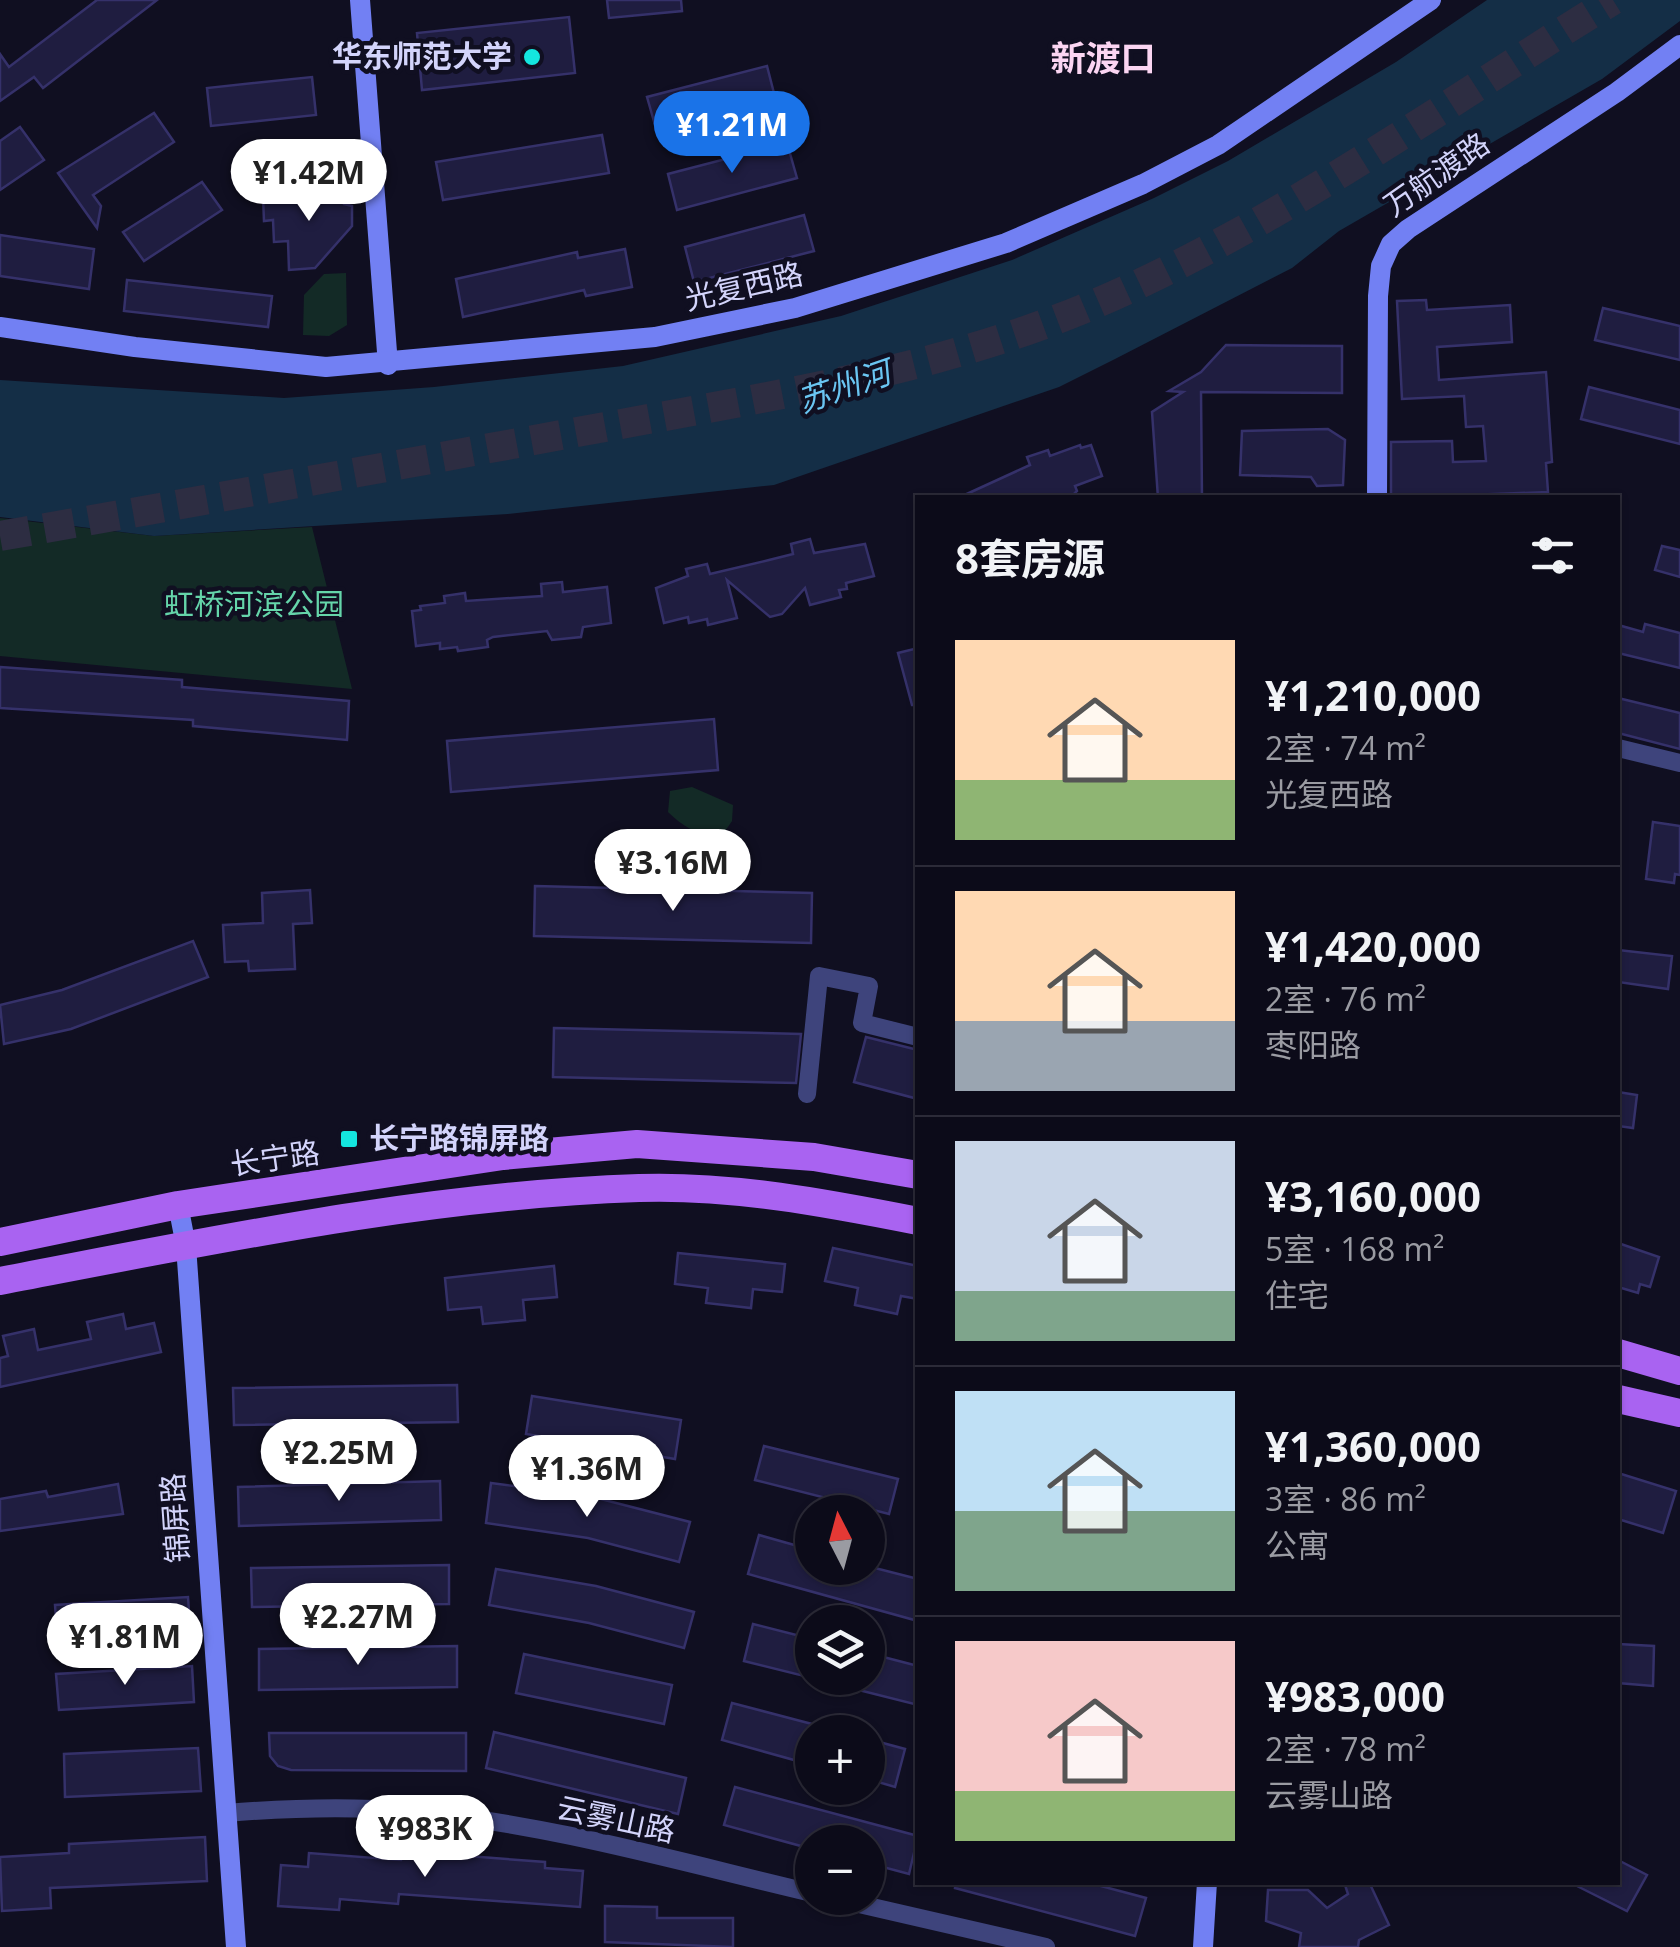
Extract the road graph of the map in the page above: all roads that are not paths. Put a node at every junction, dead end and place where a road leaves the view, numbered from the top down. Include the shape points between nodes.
1 (360, 0) edge
2 (1431, 0) edge
3 (1680, 45) edge
4 (0, 327) edge
5 (388, 365) junction
6 (1377, 495) edge
7 (1620, 748) edge
8 (1680, 763) edge
9 (915, 1036) edge
10 (807, 1094) dead end
11 (915, 1174) edge
12 (178, 1206) junction
13 (915, 1220) edge
14 (0, 1242) edge
15 (186, 1246) junction
16 (0, 1281) edge
17 (1620, 1354) edge
18 (1680, 1371) edge
19 (1620, 1399) edge
20 (1680, 1413) edge
21 (227, 1813) junction
22 (1207, 1885) edge
23 (795, 1889) edge
24 (885, 1910) edge
25 (236, 1947) edge
26 (1046, 1947) edge
27 (1203, 1947) edge

1 - 5 street
2 - 5 street, 光复西路 via 1218,145 1006,242 888,282 693,330
3 - 6 street, 万航渡路 via 1390,244 1378,296
4 - 5 street, 光复西路 via 224,358
7 - 8 street
9 - 10 street via 862,1023 869,986 818,976
11 - 12 main road, 长宁路 via 814,1157 637,1144 504,1156
12 - 14 main road, 长宁路
12 - 15 street, 锦屏路
13 - 15 main road via 809,1200 642,1188 450,1205
15 - 16 main road
15 - 21 street, 锦屏路
17 - 18 main road
19 - 20 main road
21 - 23 street, 云雾山路 via 410,1811 590,1841
21 - 25 street, 锦屏路
22 - 27 street
24 - 26 street

